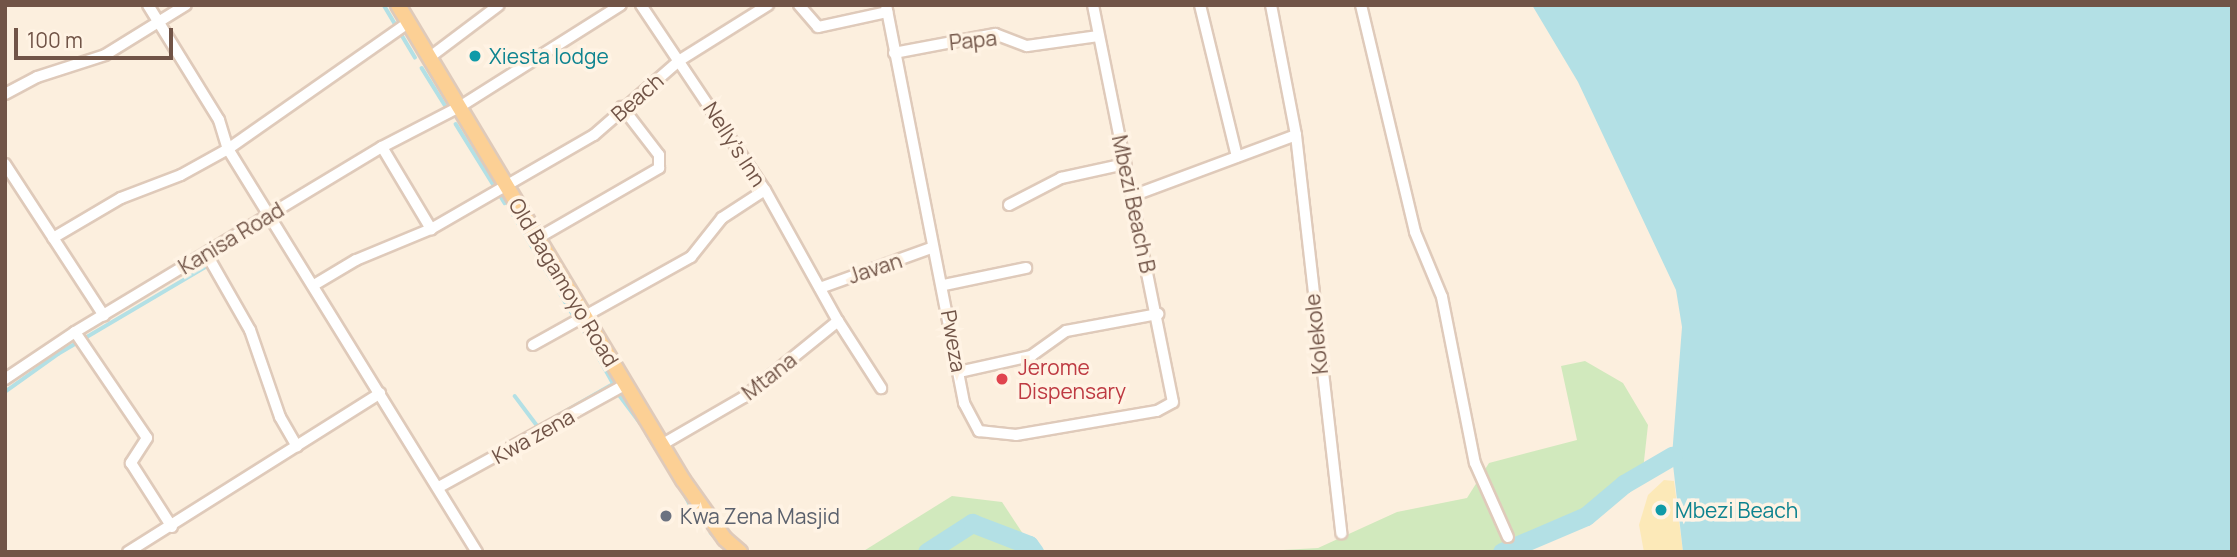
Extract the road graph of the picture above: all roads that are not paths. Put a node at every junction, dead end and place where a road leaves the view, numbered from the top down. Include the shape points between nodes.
1 (148, 5) edge
2 (186, 5) edge
3 (499, 5) edge
4 (621, 5) edge
5 (641, 5) edge
6 (768, 5) edge
7 (799, 5) edge
8 (1093, 5) edge
9 (1200, 5) edge
10 (1271, 5) edge
11 (1361, 5) edge
12 (400, 6) edge
13 (887, 8) edge
14 (159, 22) junction
15 (408, 23) junction
16 (1098, 36) junction
17 (894, 53) junction
18 (430, 57) junction
19 (681, 60) junction
20 (5, 94) edge
21 (461, 106) junction
22 (622, 107) junction
23 (1296, 135) junction
24 (382, 147) junction
25 (228, 149) junction
26 (1237, 157) junction
27 (5, 164) edge
28 (1125, 164) junction
29 (504, 184) junction
30 (765, 190) junction
31 (1132, 196) junction
32 (1009, 205) dead end
33 (272, 214) junction
34 (431, 229) junction
35 (53, 237) junction
36 (538, 238) junction
37 (932, 248) junction
38 (206, 253) junction
39 (1026, 268) dead end
40 (314, 285) junction
41 (944, 285) junction
42 (820, 288) junction
43 (1158, 314) junction
44 (586, 315) junction
45 (104, 316) junction
46 (838, 321) junction
47 (75, 332) junction
48 (533, 345) dead end
49 (5, 363) edge
50 (959, 372) junction
51 (9, 377) edge
52 (626, 384) junction
53 (881, 388) dead end
54 (380, 393) junction
55 (1173, 402) joint
56 (663, 444) junction
57 (296, 446) junction
58 (439, 487) junction
59 (172, 527) junction
60 (1341, 533) dead end
61 (1508, 537) dead end
62 (128, 552) edge
63 (477, 552) edge
64 (740, 552) edge

1 - 14 street
2 - 14 street
3 - 18 street
4 - 21 street, Kanisa Road
5 - 19 street, Nelly's Inn
6 - 19 street, Beach
7 - 13 street via 818,27
8 - 16 street, Mbezi Beach B
9 - 26 street
10 - 23 street, Kolekole
11 - 61 street via 1415,232 1442,297 1475,463
12 - 15 main road, Old Bagamoyo Road
13 - 17 street
14 - 20 street via 105,55 37,77
14 - 25 street via 219,120
15 - 18 main road, Old Bagamoyo Road
15 - 25 street
16 - 17 street, Papa via 1027,46 995,34
16 - 28 street, Mbezi Beach B
17 - 37 street, Pweza
18 - 21 main road, Old Bagamoyo Road
19 - 22 street, Beach
19 - 30 street, Nelly's Inn
21 - 24 street, Kanisa Road
21 - 29 main road, Old Bagamoyo Road
22 - 29 street, Beach via 594,135
22 - 36 street via 659,155 659,168
23 - 26 street
23 - 60 street, Kolekole
24 - 33 street, Kanisa Road
24 - 34 street
25 - 33 street
25 - 35 street via 181,175 121,198
26 - 31 street
27 - 35 street
28 - 31 street, Mbezi Beach B
28 - 32 street via 1062,178
29 - 34 street, Beach
29 - 36 main road, Old Bagamoyo Road
30 - 42 street, Nelly's Inn
30 - 44 street via 722,218 691,257
31 - 43 street, Mbezi Beach B
33 - 38 street, Kanisa Road
33 - 40 street
34 - 40 street, Beach via 356,260
35 - 45 street
36 - 44 main road, Old Bagamoyo Road
37 - 41 street, Pweza
37 - 42 street, Javan
38 - 45 street, Kanisa Road
38 - 57 street via 250,330 280,417
39 - 41 street
40 - 54 street
41 - 50 street, Pweza
42 - 46 street
43 - 50 street via 1066,331 1031,356
43 - 55 street, Mbezi Beach B
44 - 48 street
44 - 52 main road, Old Bagamoyo Road
45 - 47 street, Kanisa Road
46 - 53 street
46 - 56 street, Mtana via 744,397
47 - 51 street, Kanisa Road
47 - 59 street via 147,438 132,457 132,468
49 - 51 street
50 - 55 street, Pweza via 970,420 990,435 1157,411
52 - 56 main road, Old Bagamoyo Road
52 - 58 street, Kwa zena
54 - 57 street
54 - 58 street
56 - 64 main road, Old Bagamoyo Road via 690,490 725,539
57 - 59 street
58 - 63 street
59 - 62 street

